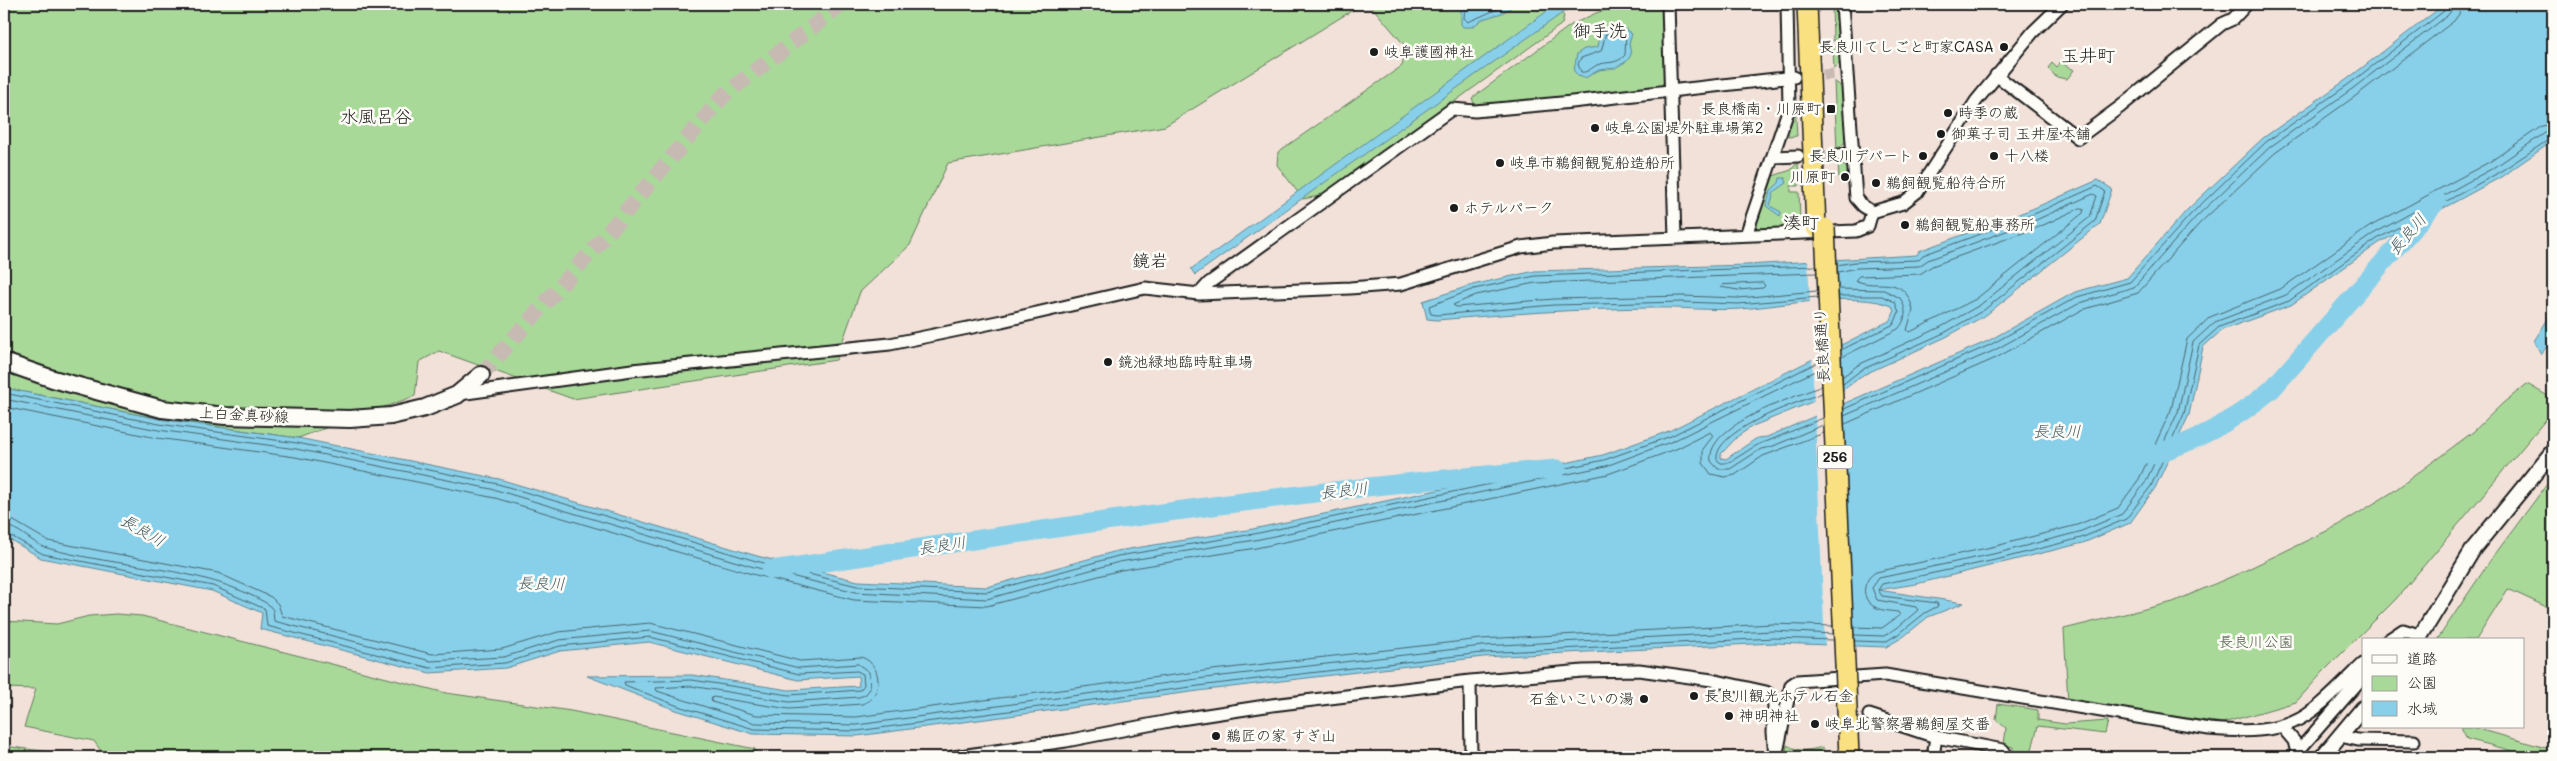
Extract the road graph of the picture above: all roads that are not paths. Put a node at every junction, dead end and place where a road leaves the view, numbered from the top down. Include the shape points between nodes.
1 (1668, 4) edge
2 (1787, 4) edge
3 (1807, 4) edge
4 (1817, 4) edge
5 (1842, 4) edge
6 (2062, 4) edge
7 (2246, 4) edge
8 (1996, 76) junction
9 (1791, 77) junction
10 (1671, 89) junction
11 (1852, 154) junction
12 (1838, 155) tunnel mouth
13 (1798, 156) tunnel mouth
14 (1774, 157) junction
15 (1872, 212) junction
16 (1821, 228) junction
17 (1746, 235) junction
18 (1675, 238) junction
19 (1199, 294) junction
20 (4, 362) edge
21 (482, 376) tunnel mouth
22 (457, 395) junction
23 (2553, 451) edge
24 (2391, 638) edge
25 (2420, 638) edge
26 (2362, 665) edge
27 (2362, 678) edge
28 (1470, 680) junction
29 (1835, 684) junction
30 (2362, 709) edge
31 (1869, 715) dead end
32 (2283, 728) junction
33 (2340, 736) junction
34 (1936, 737) junction
35 (2414, 741) dead end
36 (2295, 755) edge
37 (953, 757) edge
38 (1470, 757) edge
39 (1776, 757) edge
40 (1836, 757) edge
41 (1848, 757) edge
42 (1933, 757) edge
43 (2008, 757) edge
44 (2322, 757) edge

1 - 10 street
2 - 9 street
3 - 16 highway, 長良橋通り / 256
4 - 16 highway, 長良橋通り / 256
5 - 11 street via 1841,74
6 - 8 street
7 - 8 street via 2233,19 2222,24 2078,138
8 - 15 street via 1917,192 1903,203
9 - 10 street
9 - 14 street via 1790,108
10 - 18 street
10 - 19 street via 1475,111 1452,109 1209,283
11 - 12 street
11 - 15 street via 1856,198
13 - 14 street
14 - 17 street
15 - 17 street via 1868,226 1856,231
16 - 29 highway, 長良橋通り / 256, bridge
17 - 18 street
18 - 19 street via 1520,247 1401,284
19 - 22 street via 1145,288 890,344 632,370
20 - 22 main road, 上白金真砂線 via 162,409 225,416 350,419 391,416 425,408
21 - 22 main road, 上白金真砂線
23 - 25 street via 2474,548
24 - 25 street via 2403,630
26 - 32 street via 2319,708
27 - 36 street
28 - 37 street via 1272,705
28 - 38 street
28 - 39 street via 1639,670 1752,687 1773,698
29 - 32 street via 1885,675 2208,729 2252,731
29 - 39 street via 1797,681 1791,685
29 - 40 highway, 256
29 - 41 highway, 256
30 - 33 street
31 - 34 street
32 - 36 street via 2294,741
33 - 35 street via 2358,740
33 - 44 street
34 - 42 street
34 - 43 street via 2003,750

